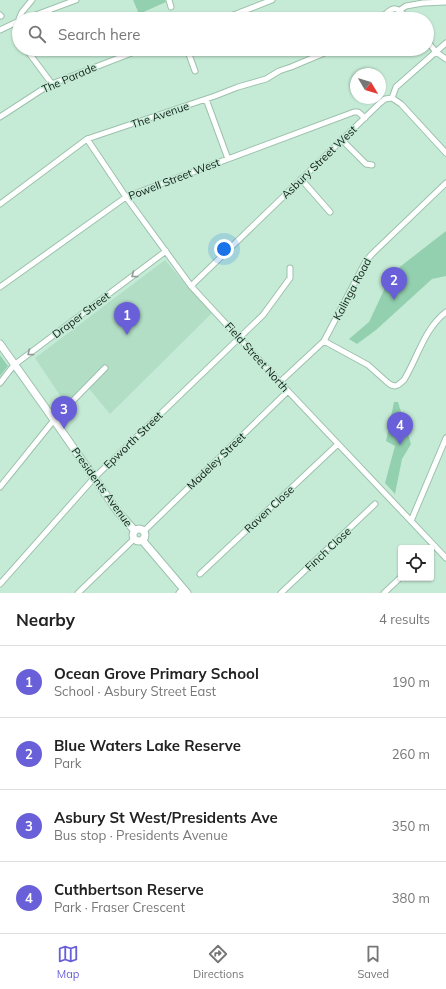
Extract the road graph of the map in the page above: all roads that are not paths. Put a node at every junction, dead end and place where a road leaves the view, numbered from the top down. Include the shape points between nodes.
1 (32, 0) edge
2 (76, 0) edge
3 (169, 0) edge
4 (272, 0) edge
5 (446, 2) edge
6 (171, 7) dead end
7 (397, 9) junction
8 (22, 12) edge
9 (44, 12) edge
10 (241, 12) edge
11 (388, 12) edge
12 (400, 12) edge
13 (12, 24) edge
14 (0, 30) edge
15 (446, 43) edge
16 (434, 50) edge
17 (436, 52) junction
18 (31, 56) edge
19 (124, 56) edge
20 (189, 56) edge
21 (317, 56) edge
22 (431, 56) edge
23 (446, 59) edge
24 (194, 71) dead end
25 (52, 84) junction
26 (392, 98) junction
27 (206, 99) junction
28 (0, 117) edge
29 (365, 118) junction
30 (87, 139) junction
31 (342, 140) junction
32 (446, 153) edge
33 (228, 159) junction
34 (372, 165) dead end
35 (301, 179) junction
36 (446, 183) edge
37 (126, 197) junction
38 (0, 204) edge
39 (330, 212) dead end
40 (166, 251) junction
41 (290, 268) dead end
42 (191, 286) junction
43 (0, 287) edge
44 (446, 312) edge
45 (239, 338) junction
46 (324, 341) junction
47 (0, 344) edge
48 (14, 365) junction
49 (105, 368) dead end
50 (280, 382) junction
51 (0, 383) edge
52 (288, 391) junction
53 (54, 420) junction
54 (446, 438) edge
55 (338, 444) junction
56 (94, 478) junction
57 (0, 487) edge
58 (375, 504) dead end
59 (411, 521) junction
60 (135, 531) junction
61 (143, 532) junction
62 (134, 539) junction
63 (142, 540) junction
64 (431, 545) edge
65 (434, 548) edge
66 (446, 558) edge
67 (200, 574) dead end
68 (398, 580) edge
69 (0, 584) edge
70 (183, 592) edge
71 (78, 593) edge
72 (281, 593) edge
73 (384, 593) edge

1 - 8 street
2 - 9 street
3 - 6 street
4 - 10 street
5 - 7 street via 423,3
7 - 11 street
7 - 12 street
13 - 14 street
15 - 17 street, Asbury Street West
16 - 17 street
17 - 23 street
18 - 25 street
19 - 25 street, The Parade
20 - 24 street
21 - 27 street, The Avenue via 266,79
22 - 26 street, Asbury Street West via 396,87
25 - 28 street, The Parade
26 - 29 street, Asbury Street West via 385,99
26 - 32 street via 401,104
27 - 30 street, The Avenue
27 - 33 street
29 - 31 street, Asbury Street West
29 - 33 street, Powell Street West via 354,112
30 - 37 street, Field Street North
30 - 38 street, The Avenue
31 - 34 street via 366,164
31 - 35 street, Asbury Street West
33 - 37 street, Powell Street West
35 - 39 street
35 - 42 street, Asbury Street West
36 - 46 street, Kalinga Road via 366,262
37 - 40 street, Field Street North
37 - 43 street, Powell Street West
40 - 42 street, Field Street North
40 -> 48 street, Draper Street
41 - 45 street, Epworth Street via 290,278 285,285 263,315
42 - 45 street, Field Street North
44 - 46 street via 426,335 404,380 395,386 368,365
45 - 50 street, Field Street North
45 - 56 street, Epworth Street
46 - 50 street, Kalinga Road
47 - 48 street, Presidents Avenue
48 - 51 street, Draper Street
48 - 53 street, Presidents Avenue
49 - 53 street
50 - 52 street, Field Street North
52 - 55 street, Field Street North
52 - 61 street, Madeley Street
53 - 56 street, Presidents Avenue
53 - 57 street
54 - 59 street
55 - 59 street, Field Street North
55 - 67 street, Raven Close
56 - 60 street, Presidents Avenue
56 - 69 street, Epworth Street
58 - 72 street, Finch Close
59 - 64 street, Field Street North
60 - 61 street
60 - 62 street
61 - 63 street
62 - 63 street
62 - 71 street
63 - 70 street
65 - 66 street, Field Street North
68 - 73 street

